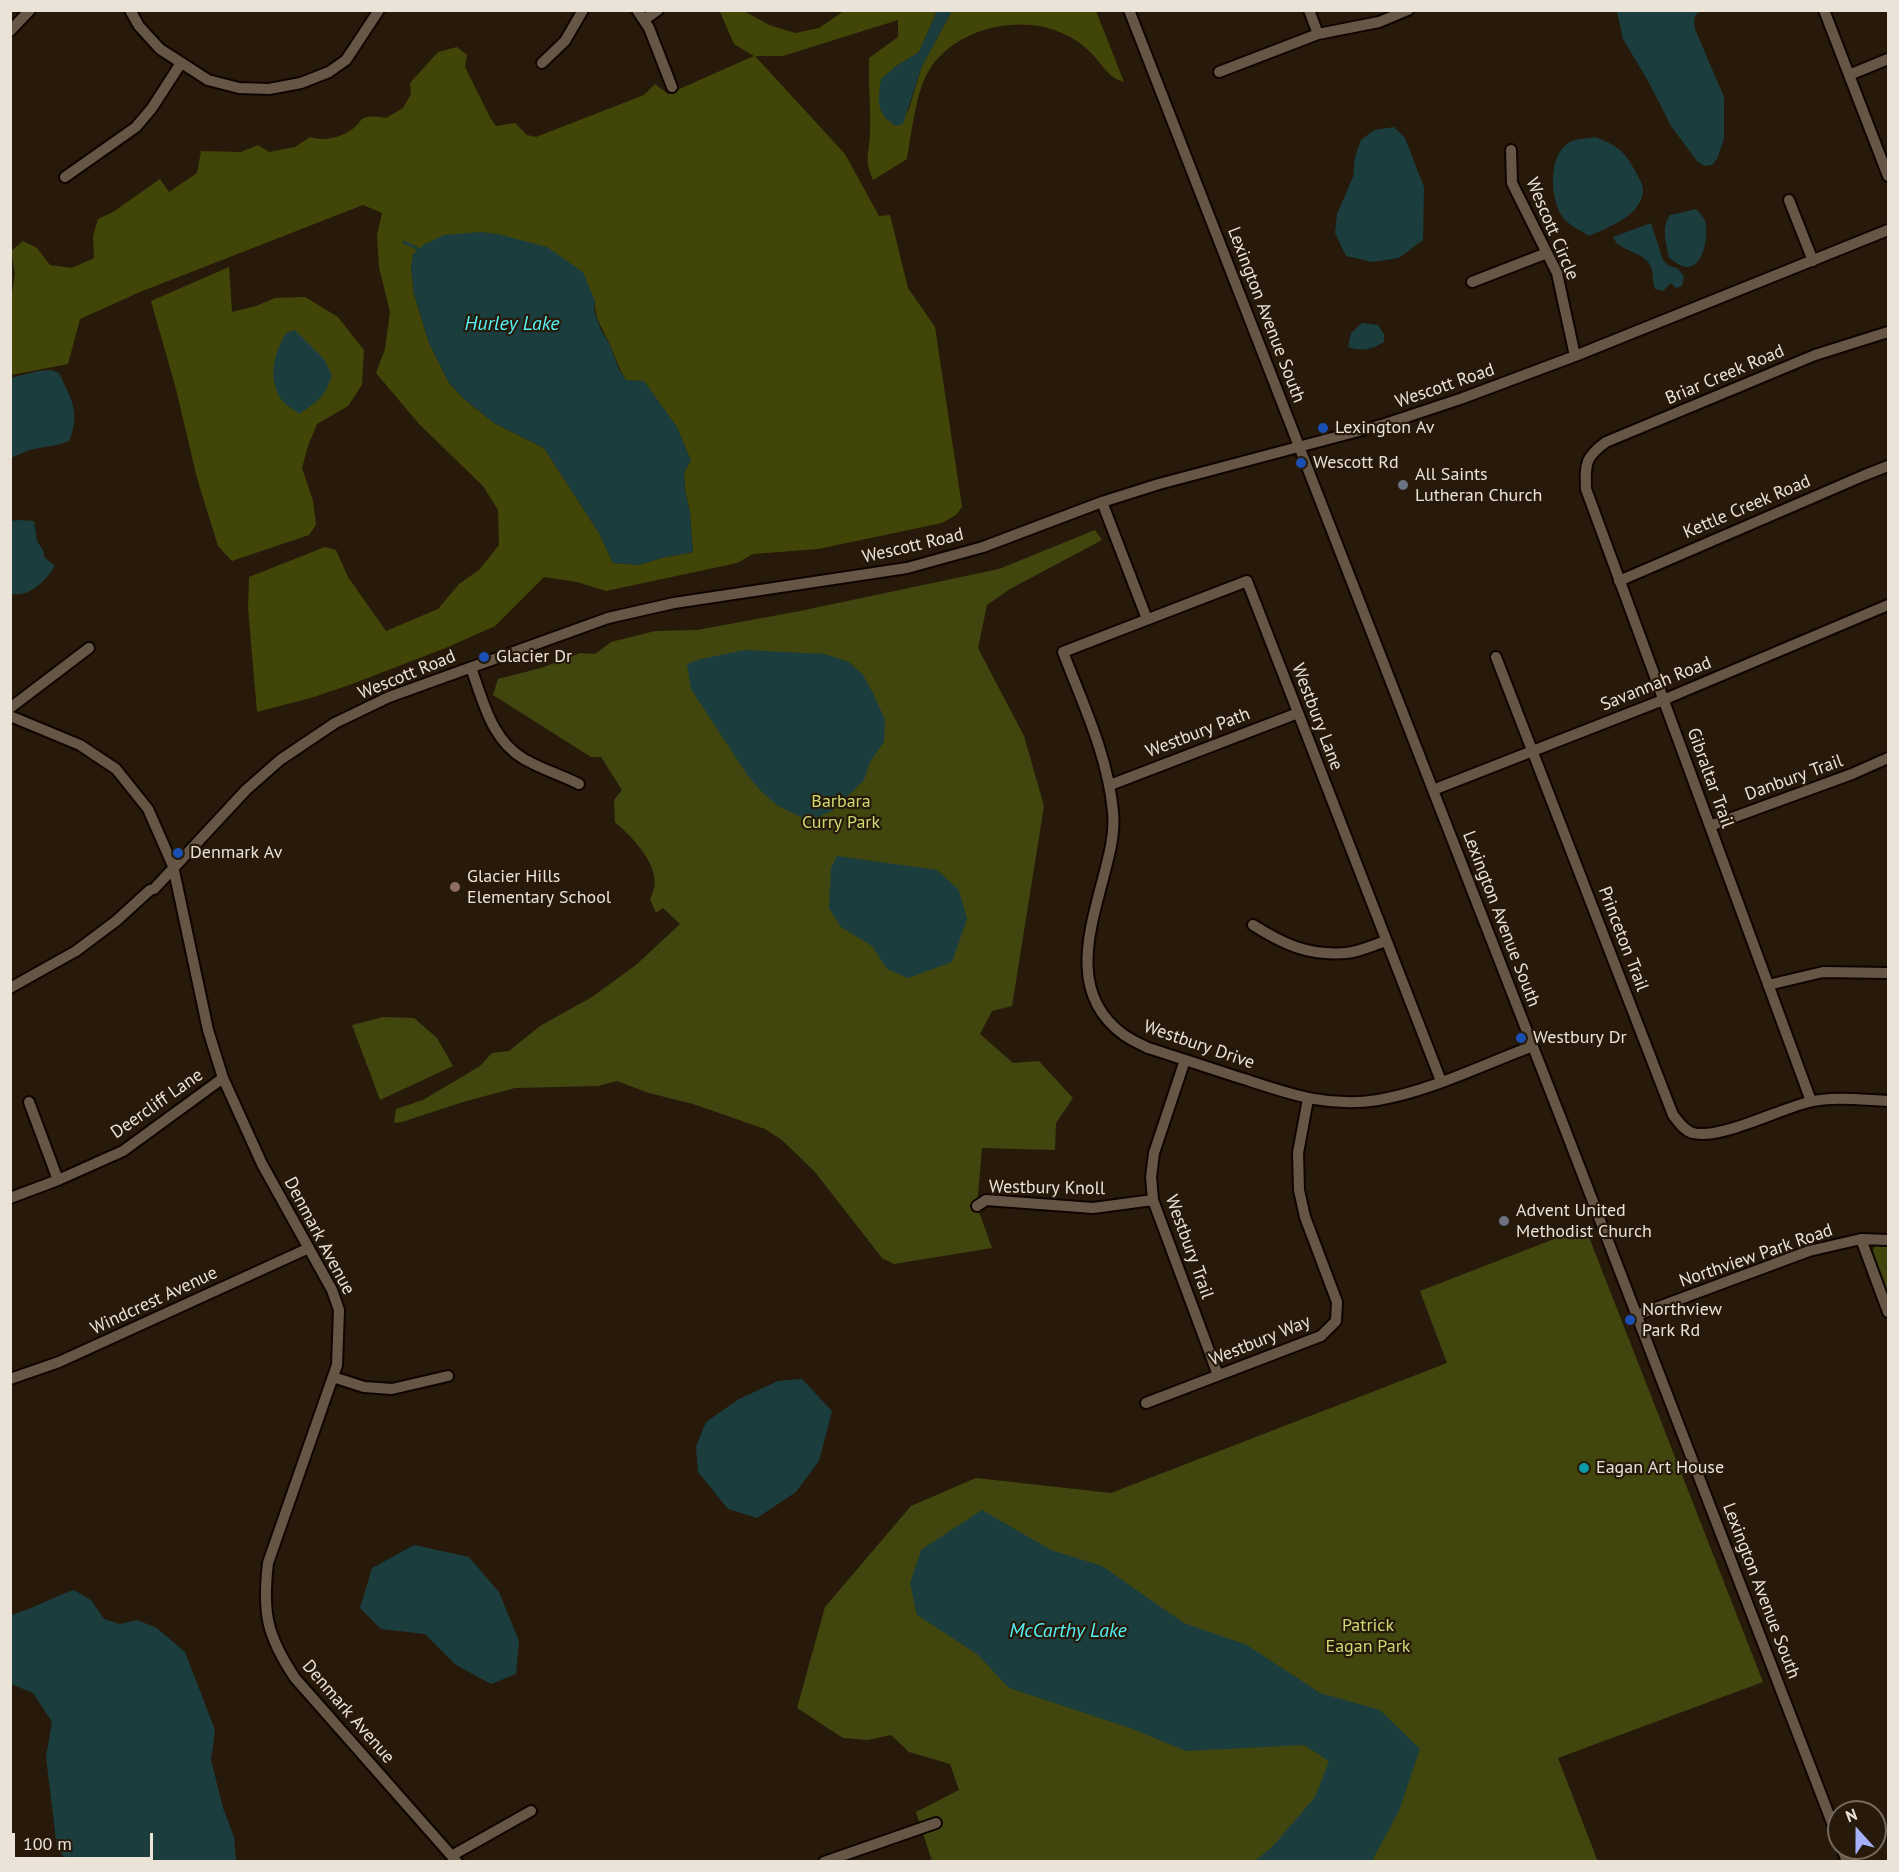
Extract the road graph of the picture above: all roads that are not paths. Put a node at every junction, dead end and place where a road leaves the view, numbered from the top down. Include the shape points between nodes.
1 (30, 10) edge
2 (130, 10) edge
3 (379, 10) edge
4 (583, 10) edge
5 (637, 10) edge
6 (658, 10) edge
7 (1129, 10) edge
8 (1309, 10) edge
9 (1408, 10) edge
10 (1824, 10) edge
11 (644, 20) junction
12 (10, 31) edge
13 (1318, 34) junction
14 (1888, 59) edge
15 (181, 63) junction
16 (543, 63) dead end
17 (1219, 72) dead end
18 (1849, 75) junction
19 (672, 87) dead end
20 (1511, 150) dead end
21 (1888, 176) edge
22 (65, 177) dead end
23 (1789, 200) dead end
24 (1888, 230) edge
25 (1547, 253) junction
26 (1813, 261) junction
27 (1472, 282) dead end
28 (1888, 332) edge
29 (1575, 356) junction
30 (1301, 447) junction
31 (1585, 465) joint
32 (1888, 466) edge
33 (1102, 502) junction
34 (1619, 581) junction
35 (1888, 605) edge
36 (1147, 619) junction
37 (89, 648) dead end
38 (1496, 657) dead end
39 (471, 668) junction
40 (1663, 700) junction
41 (10, 708) edge
42 (1298, 713) junction
43 (10, 716) edge
44 (1532, 751) junction
45 (1888, 758) edge
46 (579, 784) dead end
47 (1110, 785) junction
48 (1433, 790) junction
49 (1710, 826) junction
50 (173, 866) junction
51 (1253, 925) dead end
52 (1386, 941) junction
53 (1888, 974) edge
54 (1768, 985) junction
55 (10, 988) edge
56 (1533, 1046) junction
57 (1185, 1060) junction
58 (223, 1078) junction
59 (1441, 1081) junction
60 (1308, 1099) junction
61 (1811, 1101) junction
62 (1888, 1101) edge
63 (29, 1102) dead end
64 (58, 1180) junction
65 (10, 1198) edge
66 (1153, 1200) junction
67 (976, 1206) dead end
68 (1861, 1239) junction
69 (1888, 1240) edge
70 (309, 1248) junction
71 (1888, 1312) edge
72 (1637, 1315) junction
73 (1218, 1375) junction
74 (448, 1376) dead end
75 (333, 1377) junction
76 (10, 1379) edge
77 (1146, 1403) dead end
78 (1827, 1810) edge
79 (531, 1811) dead end
80 (936, 1823) dead end
81 (455, 1858) edge
82 (824, 1862) edge

1 - 12 street
2 - 15 street via 160,49
3 - 15 street via 346,60 329,72 301,82 269,89 238,88 208,80
4 - 16 street via 565,41
5 - 11 street
6 - 11 street
7 - 30 street, Lexington Avenue South
8 - 13 street
9 - 13 street via 1379,22
10 - 18 street
11 - 19 street
13 - 17 street
14 - 18 street
15 - 22 street via 136,127
18 - 21 street
20 - 25 street, Wescott Circle via 1512,183
23 - 26 street
24 - 26 street, Wescott Road
25 - 27 street
25 - 29 street, Wescott Circle via 1557,273
26 - 29 street, Wescott Road
28 - 31 street, Briar Creek Road via 1815,355 1606,442 1593,451
29 - 30 street, Wescott Road via 1417,414
30 - 33 street, Wescott Road
30 - 48 street, Lexington Avenue South
31 - 34 street, Gibraltar Trail via 1586,489
32 - 34 street, Kettle Creek Road
33 - 36 street
33 - 39 street, Wescott Road via 983,547 907,568 674,603 608,618
34 - 40 street, Gibraltar Trail
35 - 40 street, Savannah Road
36 - 42 street, Westbury Lane via 1247,581
36 - 47 street, Westbury Drive via 1063,652
37 - 41 street
38 - 44 street, Princeton Trail
39 - 46 street via 494,729 506,745 531,763
39 - 50 street, Wescott Road via 389,697 335,723 246,790
40 - 44 street, Savannah Road
40 - 49 street, Gibraltar Trail
42 - 47 street, Westbury Path
42 - 52 street, Westbury Lane
43 - 50 street, Denmark Avenue via 80,745 116,769 148,809
44 - 48 street, Savannah Road
44 - 61 street, Princeton Trail via 1673,1115 1691,1133 1714,1135
45 - 49 street, Danbury Trail
47 - 57 street, Westbury Drive via 1112,843 1088,943 1087,972 1093,995 1106,1017 1124,1035
48 - 56 street, Lexington Avenue South
49 - 54 street, Gibraltar Trail
50 - 55 street, Wescott Road via 154,889 76,951
50 - 58 street, Denmark Avenue via 208,1030
51 - 52 street via 1280,942 1308,951 1347,953
52 - 59 street, Westbury Lane
53 - 54 street via 1823,972
54 - 61 street, Gibraltar Trail
56 - 59 street, Westbury Drive
56 - 72 street, Lexington Avenue South
57 - 60 street, Westbury Drive
57 - 66 street, Westbury Trail via 1154,1153
58 - 64 street, Deercliff Lane via 123,1150
58 - 70 street, Denmark Avenue via 262,1164
59 - 60 street, Westbury Drive via 1375,1101
60 - 73 street, Westbury Way via 1298,1153 1299,1190 1305,1218 1337,1302 1336,1321 1321,1336
61 - 62 street
63 - 64 street
64 - 65 street, Deercliff Lane
66 - 67 street, Westbury Knoll via 1093,1208 986,1200
66 - 73 street, Westbury Trail
68 - 69 street, Northview Park Road
68 - 71 street
68 - 72 street, Northview Park Road via 1809,1251
70 - 75 street, Denmark Avenue via 339,1310
70 - 76 street, Windcrest Avenue via 59,1362
72 - 78 street, Lexington Avenue South
73 - 77 street, Westbury Way
74 - 75 street via 392,1389 364,1387
75 - 81 street, Denmark Avenue via 268,1563 264,1595 268,1627 278,1654 295,1678
79 - 81 street
80 - 82 street

